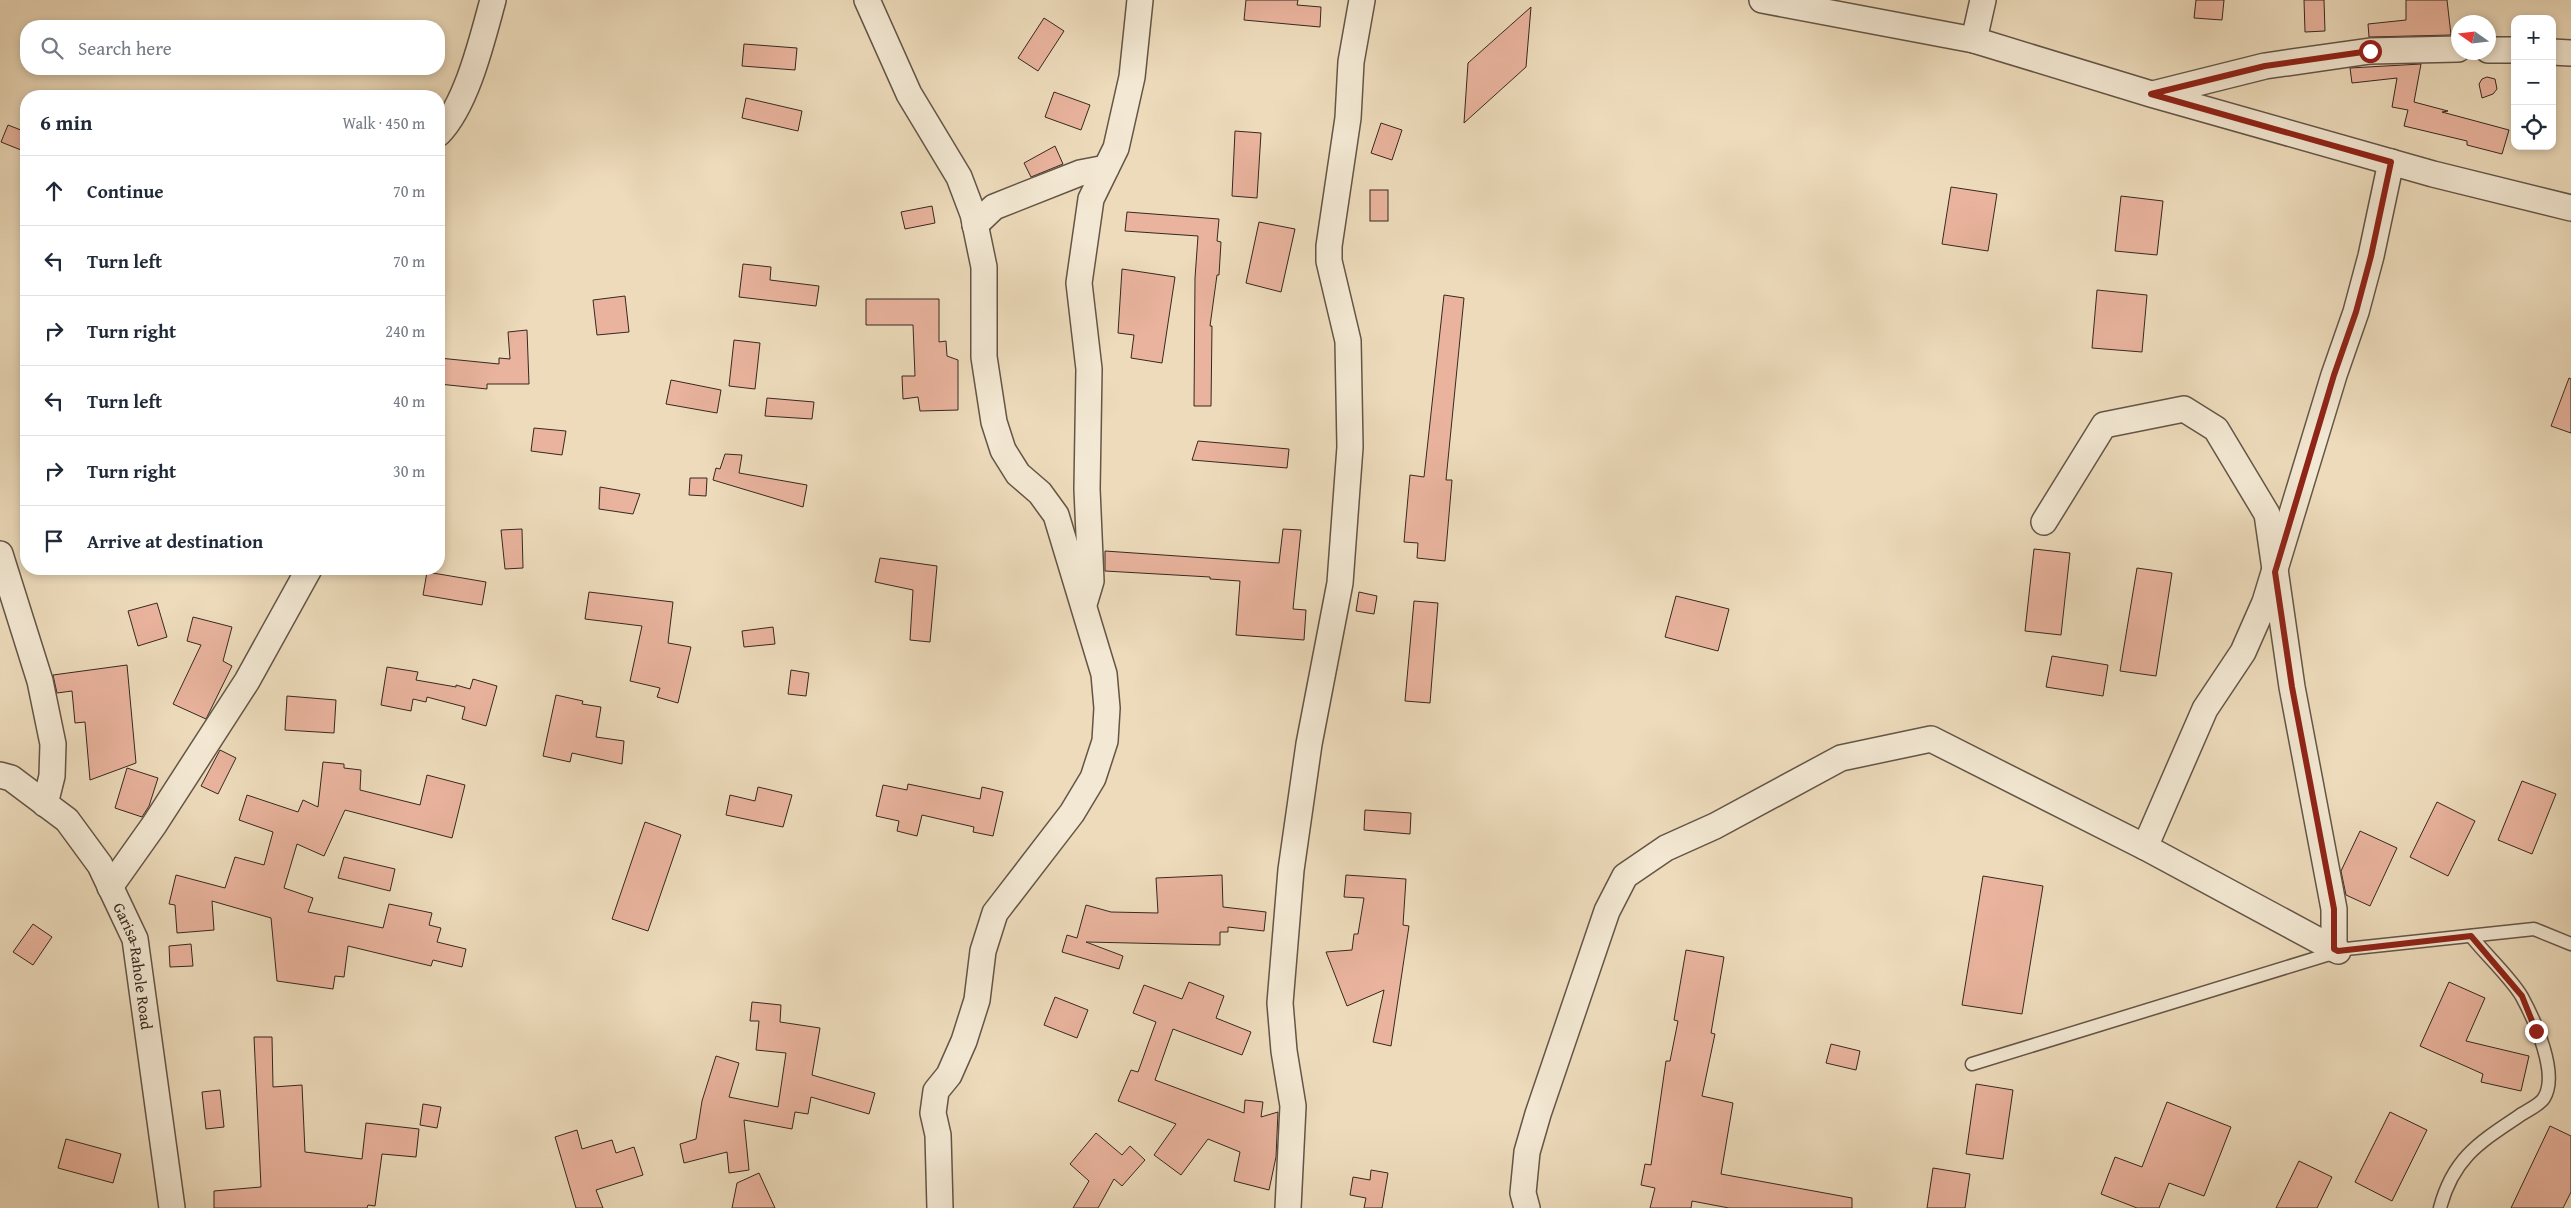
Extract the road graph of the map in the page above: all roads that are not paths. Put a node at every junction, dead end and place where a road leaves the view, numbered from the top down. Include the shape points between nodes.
1 (493, 0) edge
2 (867, 0) edge
3 (1140, 0) edge
4 (1362, 0) edge
5 (1762, 0) edge
6 (1983, 0) edge
7 (1974, 40) junction
8 (2451, 49) edge
9 (2496, 50) edge
10 (2511, 50) edge
11 (2556, 52) edge
12 (2571, 53) edge
13 (2151, 94) junction
14 (445, 126) edge
15 (2391, 162) junction
16 (1106, 168) junction
17 (2571, 208) edge
18 (975, 225) junction
19 (2044, 522) dead end
20 (0, 554) edge
21 (2275, 572) junction
22 (306, 575) edge
23 (1084, 603) junction
24 (0, 775) edge
25 (45, 804) junction
26 (2145, 847) junction
27 (110, 887) junction
28 (2471, 936) junction
29 (2571, 944) edge
30 (2336, 950) junction
31 (1972, 1064) dead end
32 (172, 1208) edge
33 (940, 1208) edge
34 (1288, 1208) edge
35 (1527, 1208) edge
36 (2440, 1208) edge

1 - 14 street via 475,62
2 - 18 street via 908,94 960,177
3 - 16 street via 1132,77 1116,148
4 - 34 street via 1351,62 1348,118 1329,246 1329,260 1348,341 1350,447 1340,574 1309,744 1291,870 1280,1003 1293,1106
5 - 7 street
6 - 7 street
7 - 13 street
8 - 13 street via 2370,51 2265,66
9 - 10 street
11 - 12 street
13 - 15 street
15 - 17 street
15 - 21 street via 2356,312
16 - 18 street via 1080,173 994,207
16 - 23 street via 1091,199 1079,283 1090,369 1087,490 1092,544 1091,581
18 - 23 street via 984,267 984,357 994,422 1003,450 1018,474 1040,493 1056,515
19 - 21 street via 2104,424 2184,409 2216,428 2267,514
20 - 25 street via 40,681 53,744 52,776
21 - 26 street via 2243,652 2205,709
21 - 30 street via 2292,687 2334,909
22 - 27 street via 247,681
23 - 33 street via 1104,674 1105,741 1093,778 1072,813 995,913 982,951 977,1000 964,1041 949,1075 936,1091 933,1113 938,1135
24 - 25 street, Garisa-Rahole Road via 11,778
25 - 27 street, Garisa-Rahole Road via 66,820 100,865
26 - 30 street
26 - 35 street via 1931,739 1841,758 1715,826 1666,848 1625,876 1607,911 1527,1152 1524,1193
27 - 32 street, Garisa-Rahole Road via 135,939
28 - 29 lane via 2534,929
28 - 30 lane
28 - 36 lane via 2522,996 2549,1066 2550,1083 2544,1100 2476,1145 2456,1169
30 - 31 lane

